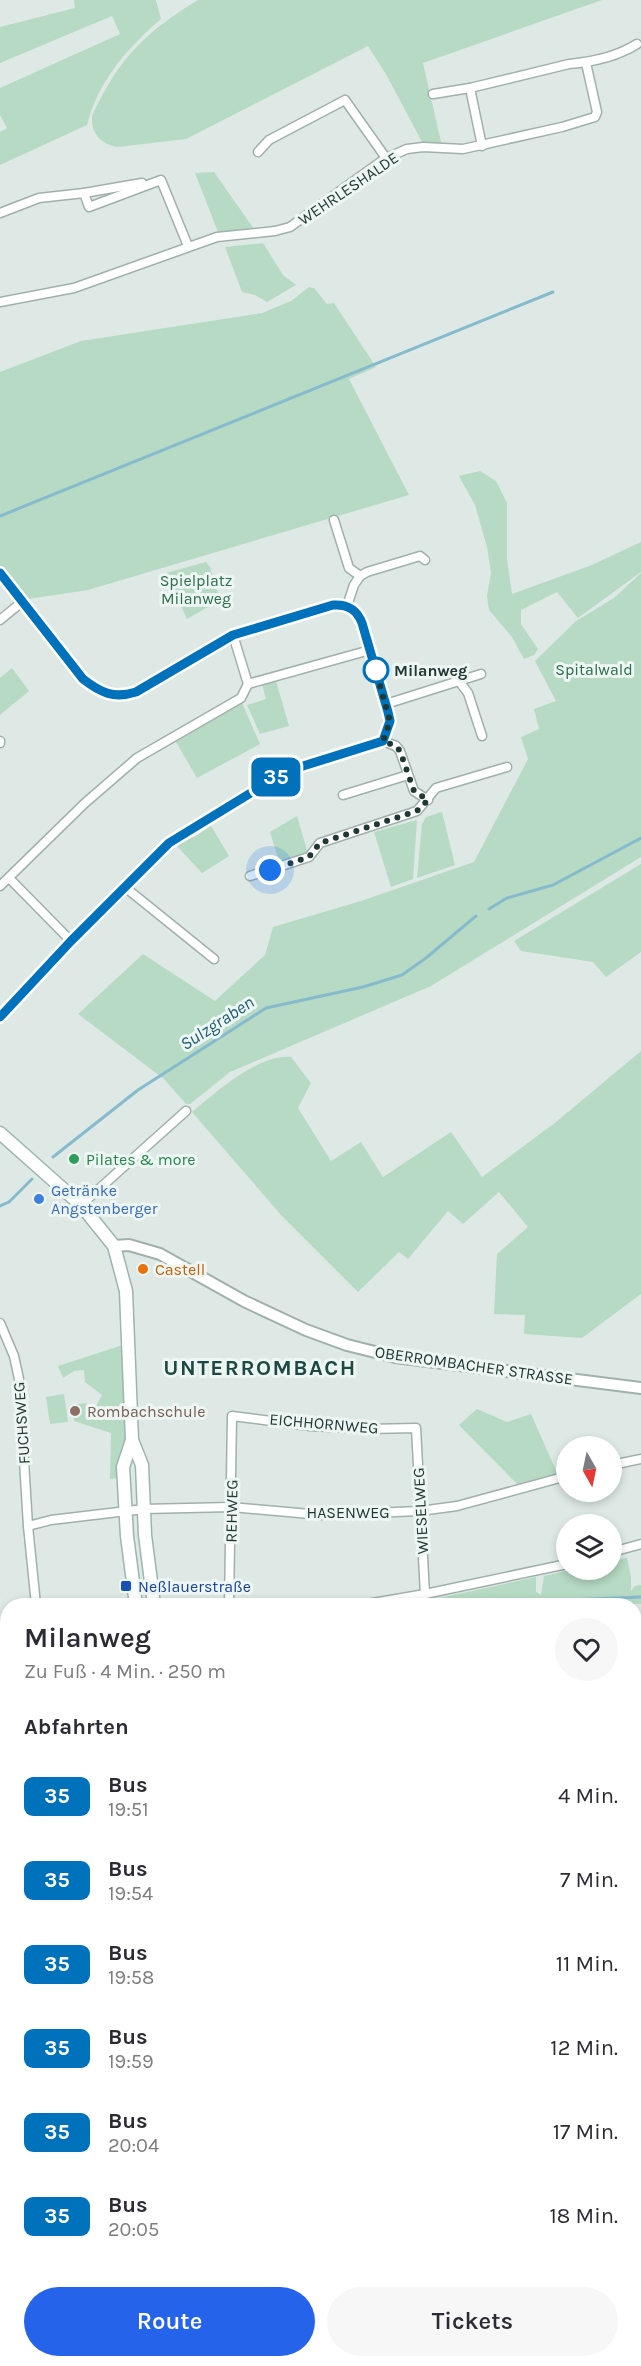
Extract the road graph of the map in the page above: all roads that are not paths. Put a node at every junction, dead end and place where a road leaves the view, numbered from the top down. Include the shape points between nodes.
1 (637, 44) dead end
2 (586, 63) junction
3 (470, 88) junction
4 (433, 94) dead end
5 (482, 146) junction
6 (258, 152) dead end
7 (386, 158) junction
8 (161, 180) junction
9 (84, 193) junction
10 (0, 213) edge
11 (188, 246) junction
12 (0, 303) edge
13 (334, 520) dead end
14 (425, 560) dead end
15 (0, 573) edge
16 (360, 576) junction
17 (22, 602) junction
18 (347, 606) junction
19 (0, 620) edge
20 (233, 635) junction
21 (370, 650) junction
22 (481, 674) dead end
23 (459, 681) junction
24 (248, 684) junction
25 (386, 704) junction
26 (482, 736) dead end
27 (383, 741) junction
28 (507, 767) dead end
29 (408, 775) junction
30 (343, 795) dead end
31 (428, 800) junction
32 (250, 876) dead end
33 (9, 878) junction
34 (0, 886) edge
35 (126, 888) junction
36 (71, 941) junction
37 (214, 958) dead end
38 (0, 1017) edge
39 (186, 1111) dead end
40 (0, 1133) edge
41 (81, 1205) junction
42 (114, 1246) junction
43 (0, 1323) edge
44 (641, 1388) edge
45 (232, 1416) joint
46 (416, 1428) joint
47 (132, 1440) junction
48 (641, 1459) edge
49 (622, 1463) edge
50 (556, 1479) edge
51 (231, 1507) junction
52 (144, 1509) junction
53 (125, 1510) junction
54 (420, 1511) junction
55 (28, 1526) junction
56 (641, 1544) edge
57 (622, 1549) edge
58 (556, 1566) edge
59 (425, 1594) junction
60 (35, 1598) edge
61 (135, 1598) edge
62 (153, 1598) edge
63 (229, 1598) edge
64 (402, 1598) edge

1 - 2 street
2 - 3 street
2 - 5 street, WEHRLESHALDE via 595,117
3 - 4 street
3 - 5 street
5 - 7 street, WEHRLESHALDE via 406,149
6 - 7 street via 269,140 345,100
7 - 11 street, WEHRLESHALDE via 290,227 217,237
8 - 9 street
8 - 9 street via 89,207
8 - 11 street
9 - 10 street via 39,198
11 - 12 street, WEHRLESHALDE via 74,288
13 - 16 street via 350,568
14 - 16 street via 420,556
15 - 17 street
16 - 18 street
17 - 19 street
17 - 20 street via 83,679 109,695 136,692
18 - 20 street via 333,605
18 - 21 street via 360,616
20 - 24 street
21 - 24 street
21 - 25 street
22 - 23 street
23 - 25 street
23 - 26 street via 468,693
24 - 33 street via 241,698 137,758 85,802
25 - 27 street via 390,721
27 - 29 street via 400,751
27 - 35 street via 303,766 243,796 161,849
28 - 31 street via 436,788
29 - 30 street
29 - 31 street via 414,791
31 - 32 street via 417,811 320,843 309,857
33 - 34 street
33 - 36 street
35 - 36 street
35 - 37 street
36 - 38 street
39 - 41 street
40 - 41 main road
41 - 42 main road
42 - 44 street, OBERROMBACHER STRASSE via 129,1245 160,1254 244,1301 347,1345 395,1357
42 - 47 main road via 126,1291
43 - 55 street, FUCHSWEG via 19,1379
45 - 46 street, EICHHORNWEG via 310,1426
45 - 51 street, REHWEG
46 - 54 street, WIESELWEG
47 - 52 main road via 142,1465
47 - 53 main road via 123,1467
48 - 49 street
50 - 54 street, HASENWEG via 457,1506
51 - 52 street, HASENWEG
51 - 54 street, HASENWEG via 321,1515
51 - 63 street, REHWEG
52 - 53 street, HASENWEG
52 - 62 main road
53 - 55 street
53 - 61 main road
54 - 59 street, WIESELWEG
55 - 60 street, FUCHSWEG
56 - 57 street
58 - 59 street
59 - 64 street

